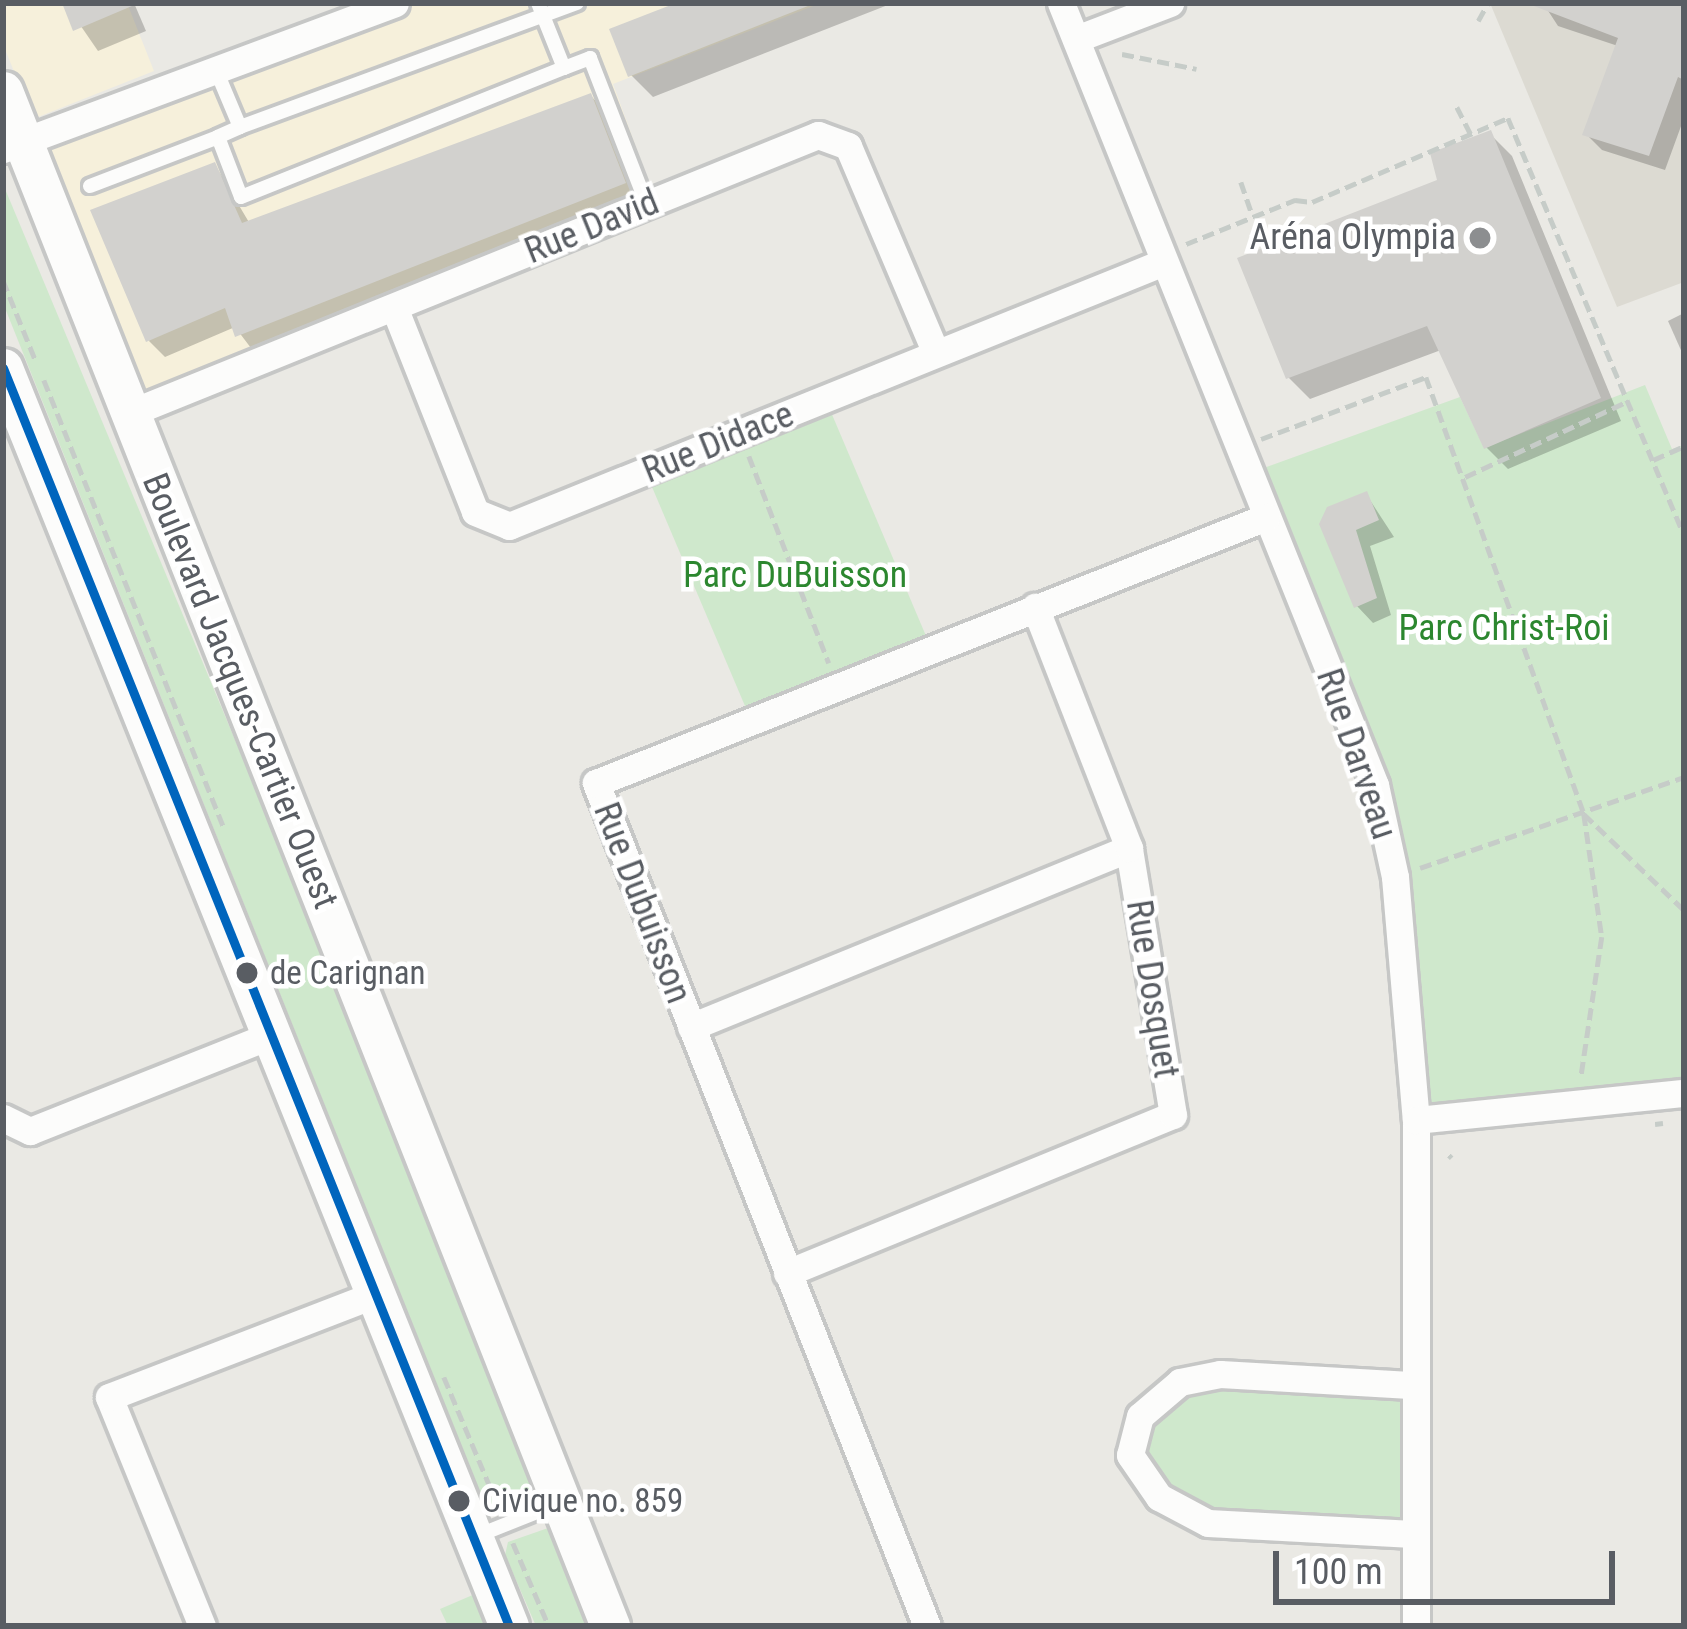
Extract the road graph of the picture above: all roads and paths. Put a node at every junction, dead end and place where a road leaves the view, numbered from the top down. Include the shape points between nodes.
1 (395, 3) edge
2 (577, 3) edge
3 (1061, 3) edge
4 (1169, 3) edge
5 (1488, 3) edge
6 (541, 9) edge
7 (1478, 21) dead end
8 (1076, 39) junction
9 (1121, 54) dead end
10 (564, 68) junction
11 (1198, 69) dead end
12 (216, 70) junction
13 (3, 91) edge
14 (1457, 106) dead end
15 (240, 128) junction
16 (1471, 134) junction
17 (218, 137) junction
18 (13, 145) edge
19 (1240, 182) dead end
20 (90, 186) dead end
21 (647, 205) junction
22 (1253, 217) junction
23 (1175, 253) junction
24 (3, 280) edge
25 (394, 307) junction
26 (935, 350) junction
27 (3, 368) edge
28 (1628, 401) junction
29 (130, 413) junction
30 (740, 434) junction
31 (1684, 446) edge
32 (1239, 448) junction
33 (1653, 460) junction
34 (1462, 478) junction
35 (1266, 518) junction
36 (1684, 535) edge
37 (1035, 607) junction
38 (838, 685) junction
39 (1684, 777) edge
40 (1584, 814) junction
41 (226, 834) dead end
42 (1129, 848) junction
43 (1420, 868) dead end
44 (1684, 910) edge
45 (691, 1027) junction
46 (266, 1037) junction
47 (1580, 1083) dead end
48 (1684, 1093) edge
49 (3, 1118) edge
50 (1416, 1120) junction
51 (787, 1273) junction
52 (373, 1295) junction
53 (438, 1362) dead end
54 (1411, 1385) junction
55 (562, 1502) junction
56 (490, 1531) junction
57 (1413, 1534) junction
58 (202, 1626) edge
59 (509, 1626) edge
60 (549, 1626) edge
61 (610, 1626) edge
62 (927, 1626) edge
63 (1416, 1626) edge

1 - 12 street
2 - 6 lane
3 - 8 street, Rue Darveau
4 - 8 street
5 - 7 path
6 - 10 lane
6 - 15 lane
8 - 23 street, Rue Darveau
9 - 11 path
10 - 17 lane via 241,197
10 - 21 lane via 590,58
12 - 15 lane
12 - 18 street
13 - 18 main road, Boulevard Jacques-Cartier Ouest
14 - 16 path
15 - 17 lane
16 - 22 path via 1312,202
16 - 28 path via 1508,118
17 - 20 lane
18 - 29 main road, Boulevard Jacques-Cartier Ouest
19 - 22 path
21 - 25 street, Rue David
21 - 26 street, Rue David via 818,136 848,146
22 - 23 path
23 - 26 street, Rue Didace
23 - 32 street, Rue Darveau
24 - 41 path, Boulevard Jacques-Cartier Ouest
25 - 29 street, Rue David
25 - 30 street, Rue Didace via 476,512 508,526
26 - 30 street, Rue Didace
27 - 46 main road
28 - 33 path
28 - 34 path
29 - 55 main road, Boulevard Jacques-Cartier Ouest
30 - 38 path
31 - 33 path
32 - 34 path via 1426,377
32 - 35 street, Rue Darveau
33 - 36 path
34 - 40 path
35 - 37 street, Rue Dubuisson
35 - 50 street, Rue Darveau via 1375,785 1395,877
37 - 38 street, Rue Dubuisson
37 - 42 street, Rue Dosquet
38 - 45 street, Rue Dubuisson via 596,784
39 - 40 path
40 - 43 path
40 - 44 path
40 - 47 path via 1601,937
42 - 45 street
42 - 51 street, Rue Dosquet via 1174,1115
45 - 51 street, Rue Dubuisson
46 - 49 street via 30,1132
46 - 52 main road
48 - 50 street
50 - 54 street, Rue Darveau
51 - 62 street, Rue Dubuisson
52 - 56 main road
52 - 58 street via 109,1397
53 - 56 path
54 - 57 street, Rue Darveau
54 - 57 street via 1220,1374 1180,1382 1140,1416 1130,1455 1159,1497 1208,1523
55 - 56 lane
55 - 61 main road, Boulevard Jacques-Cartier Ouest
56 - 59 main road
56 - 60 path
57 - 63 street, Rue Darveau

